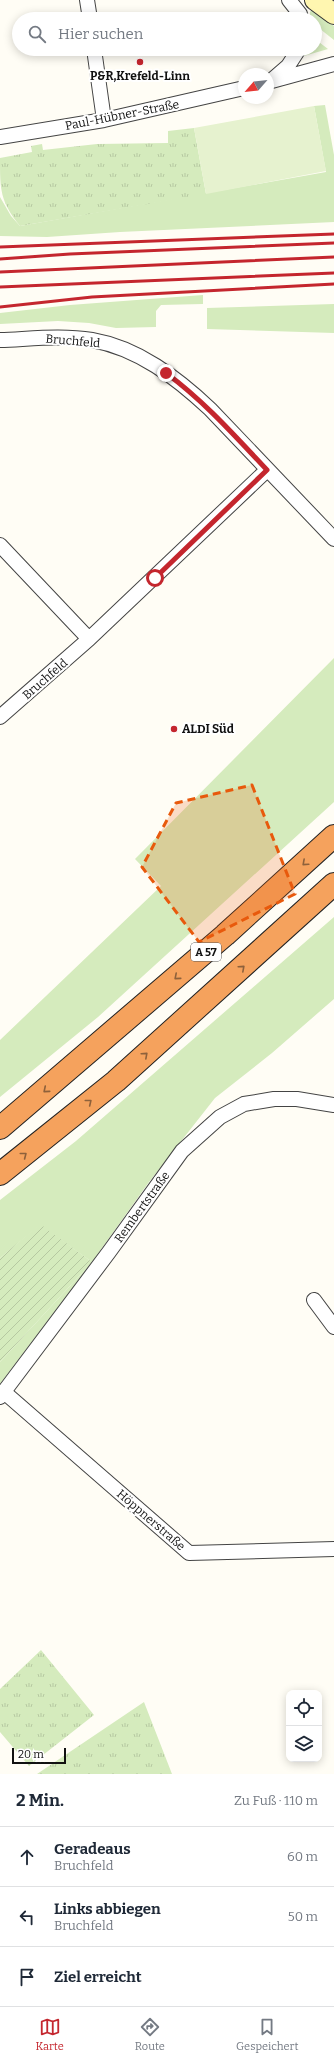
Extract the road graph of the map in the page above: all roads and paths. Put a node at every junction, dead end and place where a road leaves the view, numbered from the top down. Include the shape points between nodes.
1 (87, 0) edge
2 (289, 0) edge
3 (315, 0) edge
4 (89, 12) edge
5 (298, 12) edge
6 (334, 14) edge
7 (95, 56) edge
8 (294, 56) edge
9 (334, 64) edge
10 (274, 78) edge
11 (274, 81) edge
12 (238, 89) edge
13 (104, 120) junction
14 (0, 137) edge
15 (0, 340) edge
16 (267, 470) junction
17 (334, 539) edge
18 (0, 545) edge
19 (89, 639) junction
20 (0, 717) edge
21 (334, 836) edge
22 (334, 884) edge
23 (334, 1106) edge
24 (3, 1126) edge
25 (0, 1174) edge
26 (314, 1300) dead end
27 (334, 1327) edge
28 (2, 1394) edge
29 (334, 1549) edge

1 - 4 street
2 - 5 street
3 - 6 main road
7 - 13 street
8 - 10 street via 288,66
9 - 11 street
12 - 13 street, Paul-Hübner-Straße
13 - 14 street, Paul-Hübner-Straße
15 - 16 street, Bruchfeld via 57,337 92,340 145,359 191,391
16 - 17 street, Bruchfeld
16 - 19 street, Bruchfeld
18 - 19 street
19 - 20 street, Bruchfeld
21 -> 24 highway, A 57 via 225,935
25 -> 22 highway via 116,1081
23 - 28 street, Rembertstraße via 274,1099 244,1104 220,1117 182,1151
26 - 27 street
28 - 29 street, Höppnerstraße via 189,1553

